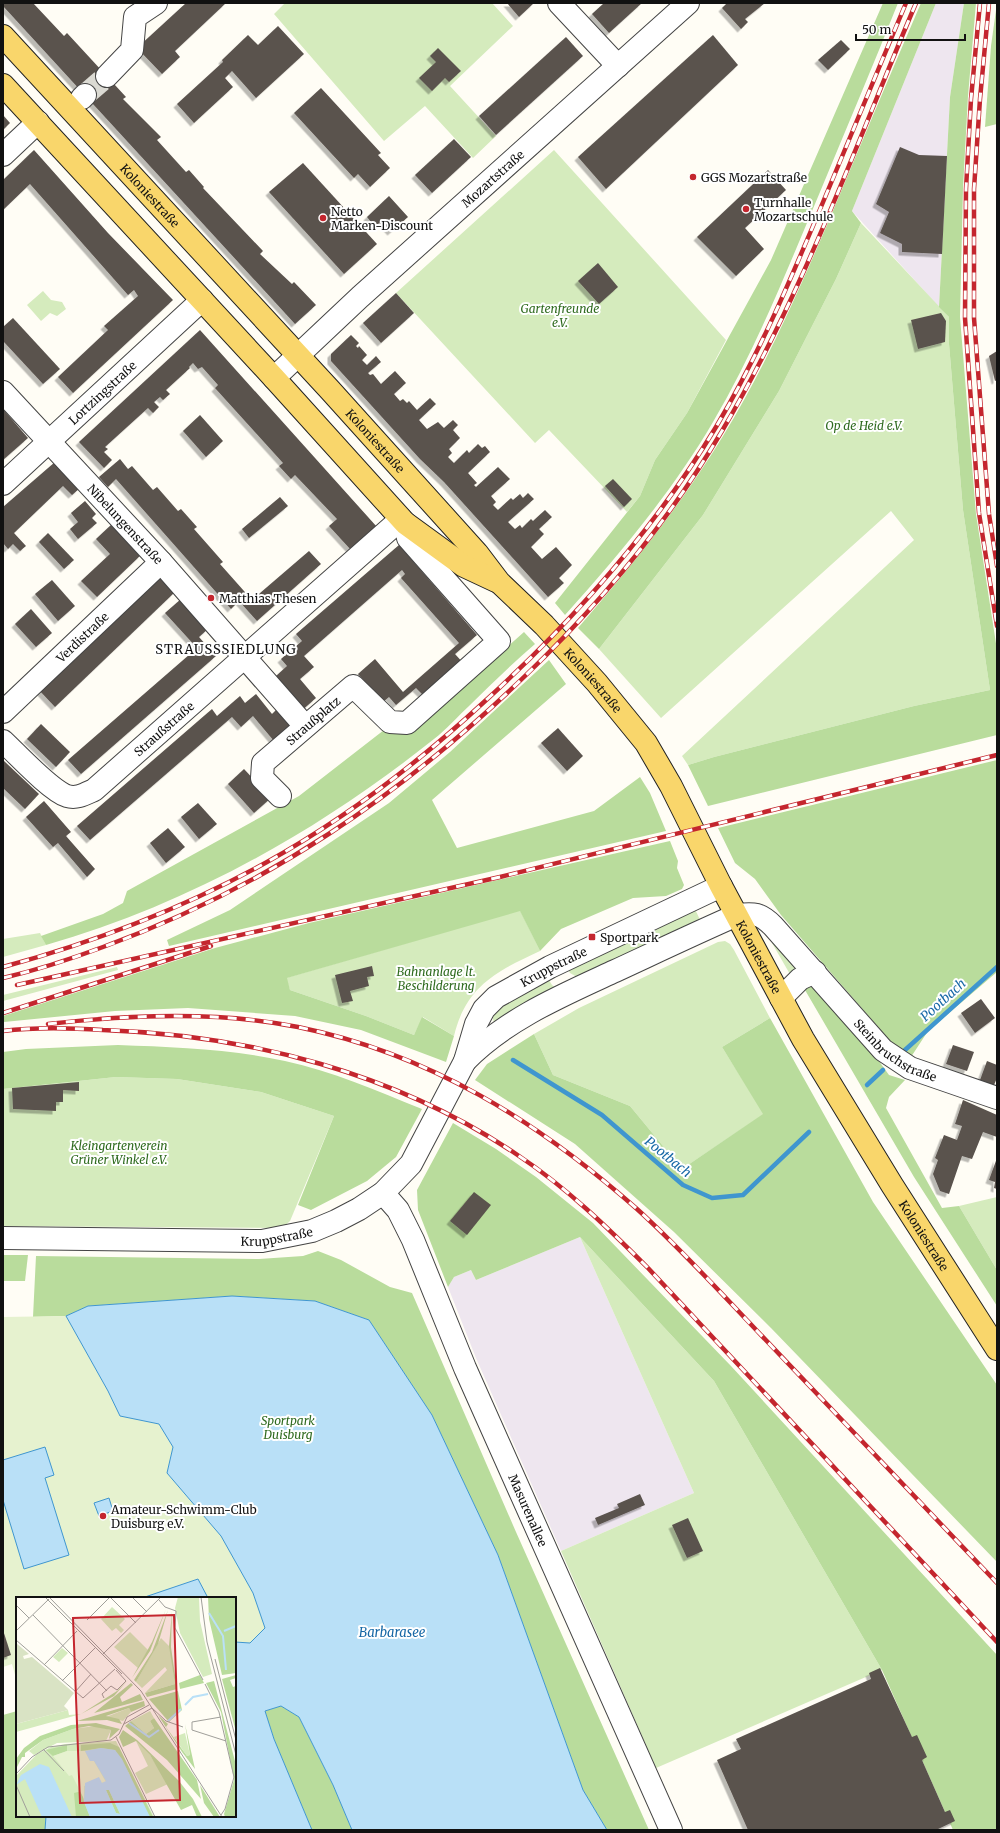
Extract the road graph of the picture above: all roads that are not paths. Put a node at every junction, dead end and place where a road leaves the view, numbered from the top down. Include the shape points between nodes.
1 (156, 3) edge
2 (559, 3) edge
3 (688, 3) edge
4 (3, 36) edge
5 (618, 66) junction
6 (107, 76) tunnel mouth
7 (3, 85) edge
8 (38, 122) junction
9 (3, 154) edge
10 (202, 300) junction
11 (298, 355) junction
12 (274, 378) junction
13 (3, 392) edge
14 (48, 441) junction
15 (3, 484) edge
16 (403, 521) junction
17 (160, 562) junction
18 (499, 582) junction
19 (246, 658) junction
20 (3, 712) edge
21 (390, 722) joint
22 (305, 726) junction
23 (3, 741) edge
24 (280, 796) dead end
25 (721, 886) junction
26 (737, 915) junction
27 (815, 972) junction
28 (781, 998) junction
29 (465, 1061) junction
30 (997, 1098) edge
31 (383, 1193) junction
32 (3, 1238) edge
33 (997, 1349) edge
34 (671, 1830) edge

1 - 6 street via 135,17 132,50
2 - 5 street
3 - 5 street, Mozartstraße
4 - 11 main road, Koloniestraße
5 - 11 street, Mozartstraße
7 - 8 main road, Koloniestraße
8 - 9 street
8 - 10 main road, Koloniestraße
10 - 12 main road, Koloniestraße
10 - 14 street, Lortzingstraße
11 - 12 street
11 - 18 main road, Koloniestraße via 476,553
12 - 16 main road, Koloniestraße
13 - 14 street, Nibelungenstraße
14 - 15 street, Lortzingstraße
14 - 17 street, Nibelungenstraße
16 - 18 main road, Koloniestraße via 464,566
16 - 19 street, Straußstraße
16 - 21 street, Koloniestraße via 408,538 499,641 407,723
17 - 19 street, Nibelungenstraße
17 - 20 street, Verdistraße
18 - 25 main road, Koloniestraße via 597,683 646,743 671,786
19 - 22 street
19 - 23 street, Straußstraße via 94,790 80,796 68,796 55,790
21 - 22 street, Straußplatz via 353,686
22 - 24 street, Straußplatz via 263,763 262,778
25 - 26 main road, Koloniestraße
25 - 29 street, Kruppstraße via 550,967 496,997 484,1009 476,1024
26 - 27 street, Steinbruchstraße via 754,913 766,919
26 - 28 main road, Koloniestraße
26 - 29 street, Kruppstraße via 580,987 526,1015 479,1046
27 - 28 street via 800,979
27 - 30 street, Steinbruchstraße via 882,1050 910,1068
28 - 33 main road, Koloniestraße via 803,1039 888,1178
29 - 31 street, Kruppstraße via 411,1164
31 - 32 street, Kruppstraße via 359,1209 312,1231 262,1241
31 - 34 street, Masurenallee via 398,1210 413,1240 465,1368

